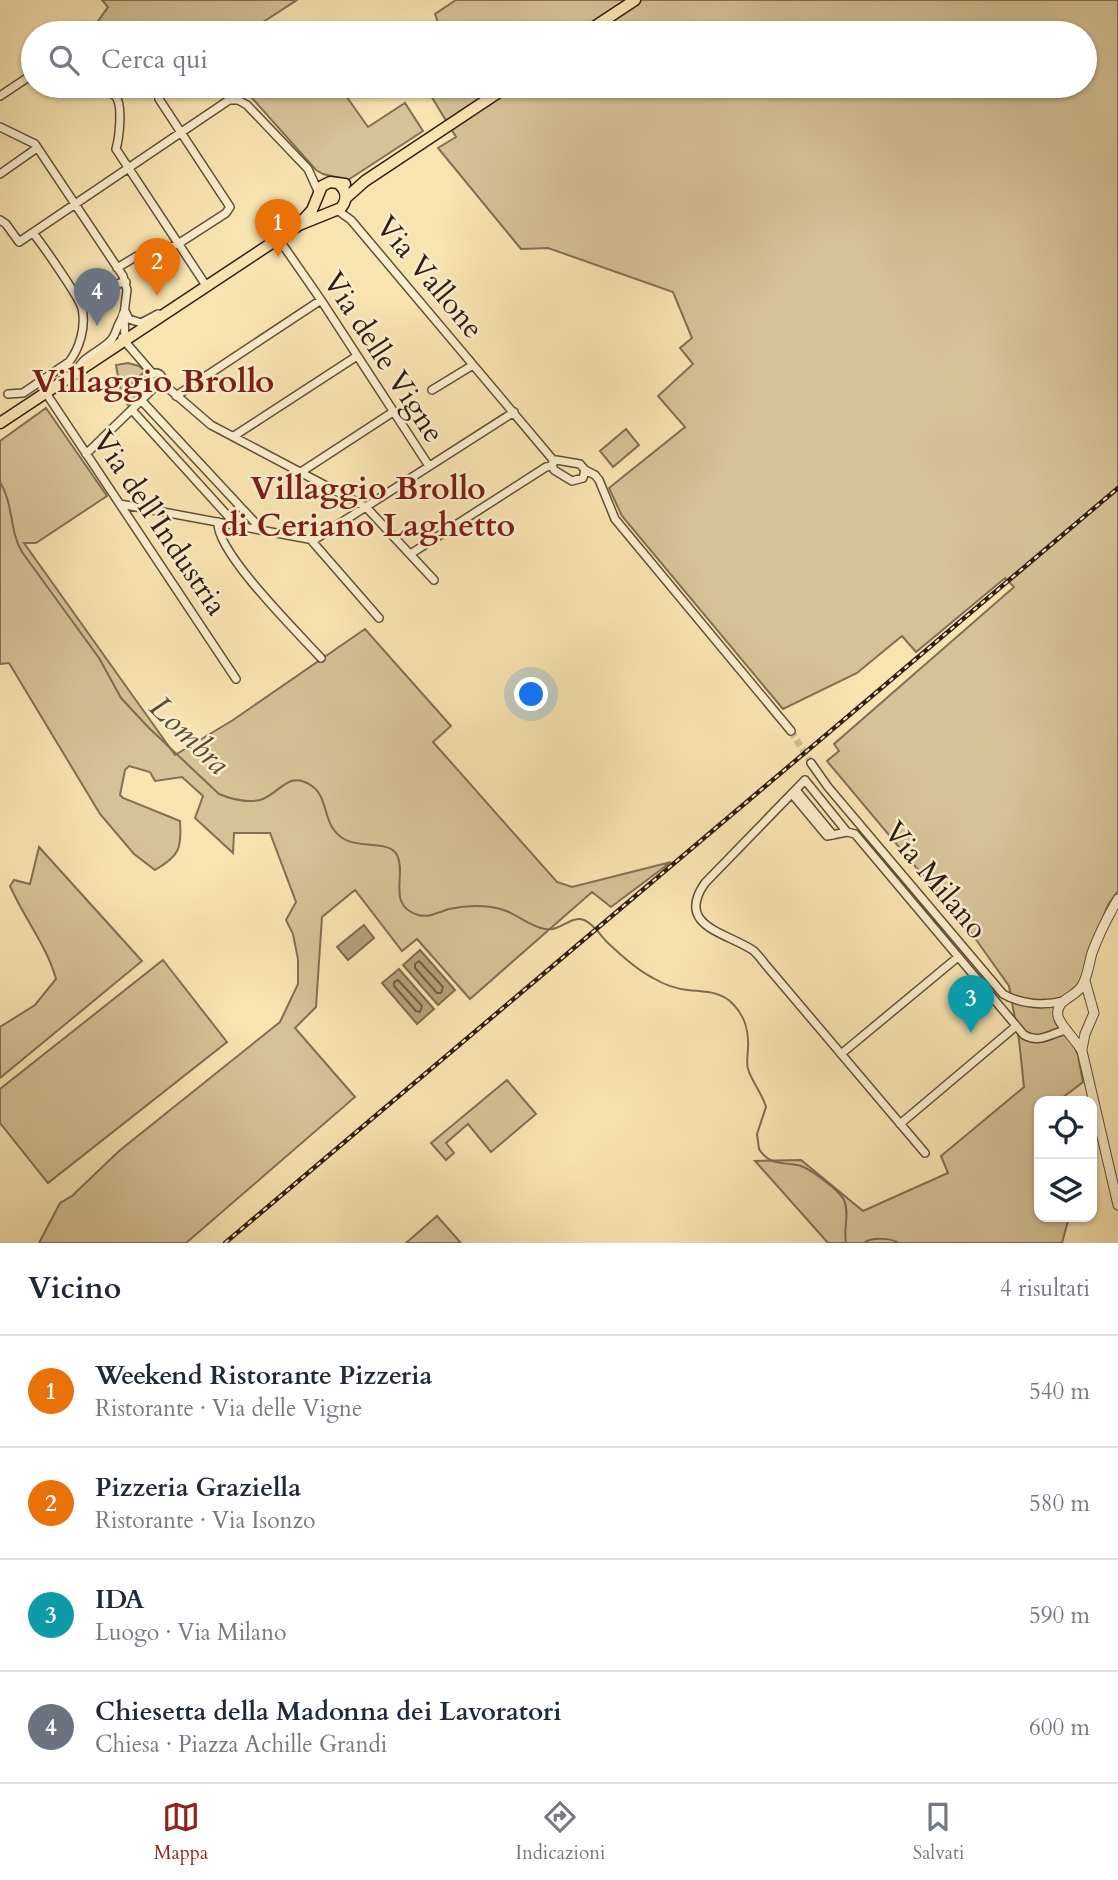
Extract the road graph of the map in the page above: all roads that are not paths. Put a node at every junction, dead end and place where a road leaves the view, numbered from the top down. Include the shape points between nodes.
1 (635, 0) edge
2 (603, 21) edge
3 (21, 82) edge
4 (0, 96) edge
5 (116, 98) edge
6 (490, 98) edge
7 (159, 99) dead end
8 (0, 127) edge
9 (182, 133) junction
10 (37, 148) junction
11 (128, 169) junction
12 (309, 171) junction
13 (0, 174) edge
14 (365, 181) junction
15 (334, 183) junction
16 (317, 195) junction
17 (75, 205) junction
18 (339, 206) junction
19 (0, 220) edge
20 (299, 225) junction
21 (33, 233) junction
22 (278, 239) junction
23 (178, 244) junction
24 (117, 268) junction
25 (126, 282) junction
26 (206, 287) junction
27 (321, 300) junction
28 (82, 307) junction
29 (169, 311) junction
30 (123, 313) junction
31 (125, 341) junction
32 (357, 356) junction
33 (473, 365) junction
34 (75, 374) junction
35 (151, 376) junction
36 (159, 383) junction
37 (432, 390) dead end
38 (46, 393) junction
39 (8, 394) dead end
40 (176, 396) junction
41 (141, 400) junction
42 (132, 410) junction
43 (393, 412) junction
44 (514, 412) junction
45 (0, 423) edge
46 (234, 436) junction
47 (86, 454) junction
48 (553, 464) junction
49 (429, 466) junction
50 (585, 470) junction
51 (301, 472) junction
52 (120, 504) junction
53 (366, 507) junction
54 (218, 522) junction
55 (237, 526) junction
56 (262, 530) junction
57 (311, 540) junction
58 (412, 553) junction
59 (434, 580) dead end
60 (379, 618) dead end
61 (321, 657) dead end
62 (236, 679) dead end
63 (790, 732) tunnel mouth
64 (811, 763) tunnel mouth
65 (794, 792) junction
66 (847, 832) junction
67 (1118, 899) edge
68 (958, 957) junction
69 (1085, 981) junction
70 (1066, 999) junction
71 (1040, 1003) junction
72 (1091, 1004) junction
73 (1058, 1017) junction
74 (1015, 1027) junction
75 (1088, 1027) junction
76 (1067, 1030) junction
77 (1050, 1036) junction
78 (1082, 1051) junction
79 (841, 1054) junction
80 (900, 1124) junction
81 (925, 1153) dead end
82 (1118, 1206) edge

1 - 2 main road
3 - 4 street
5 - 11 street via 116,149
6 - 14 main road
7 - 9 street
8 - 10 street via 32,141
9 - 11 street
9 - 12 street via 229,100 238,100
9 - 23 street via 230,207
10 - 13 street
10 - 17 street
11 - 17 street
11 - 23 street
12 - 15 street
12 - 16 street
14 - 15 main road
14 - 18 main road
15 - 16 main road
15 - 18 main road via 346,193
16 - 18 main road via 322,208
16 - 20 main road
17 - 21 street
17 - 24 street
18 - 20 main road
18 - 33 street, Via Vallone
19 - 21 street via 19,242
20 - 22 main road
21 - 28 street
22 - 26 main road
22 - 27 street, Via delle Vigne
23 - 24 street via 145,262 136,256
23 - 26 street
24 - 25 street
25 - 28 street
25 - 30 street
26 - 29 main road
27 - 32 street, Via delle Vigne
27 - 40 street
28 - 39 street via 81,336 69,362 23,393
29 - 30 street via 141,323
29 - 31 main road
30 - 31 street via 119,332
30 - 34 street via 112,341 79,363
31 - 34 main road
31 - 35 street
32 - 43 street, Via delle Vigne
32 - 46 street
33 - 37 street, Via Vallone
33 - 44 street, Via Vallone
34 - 38 main road
35 - 36 street via 160,375
35 - 41 street via 140,388
36 - 40 street
36 - 41 street
38 - 45 main road
38 - 47 street, Via dell'Industria
40 - 46 street via 211,425
41 - 42 street
41 - 56 street
42 - 47 street
42 - 55 street
43 - 49 street, Via delle Vigne
43 - 51 street
44 - 48 street
44 - 49 street
46 - 51 street
47 - 52 street, Via dell'Industria
48 - 50 street via 577,462
48 - 50 street via 554,470 572,481 583,478
48 - 58 street
49 - 53 street
50 - 63 street via 599,480 615,519
51 - 53 street
52 - 54 street
52 - 62 street, Via dell'Industria
53 - 57 street
53 - 58 street
54 - 55 street
54 - 61 street via 219,532 249,580
55 - 56 street
56 - 57 street
57 - 60 street
58 - 59 street
64 - 71 street, Via Milano via 998,989 1014,999
65 - 66 street via 833,835
65 - 66 street via 805,780
65 - 79 street via 705,883 696,906 704,923 715,932 753,951
66 - 68 street via 855,834
67 - 69 street via 1094,948
68 - 74 street
68 - 79 street
69 - 70 street
69 - 72 street
70 - 71 street, Via Milano
70 - 72 street via 1081,996
70 - 73 street via 1059,1005
71 - 73 street, Via Milano
72 - 75 street via 1094,1013
73 - 76 street
73 - 77 street
74 - 77 street via 1030,1039
74 - 80 street
75 - 76 street via 1078,1032
75 - 78 street
76 - 77 street
76 - 78 street
78 - 82 street
79 - 80 street
80 - 81 street

